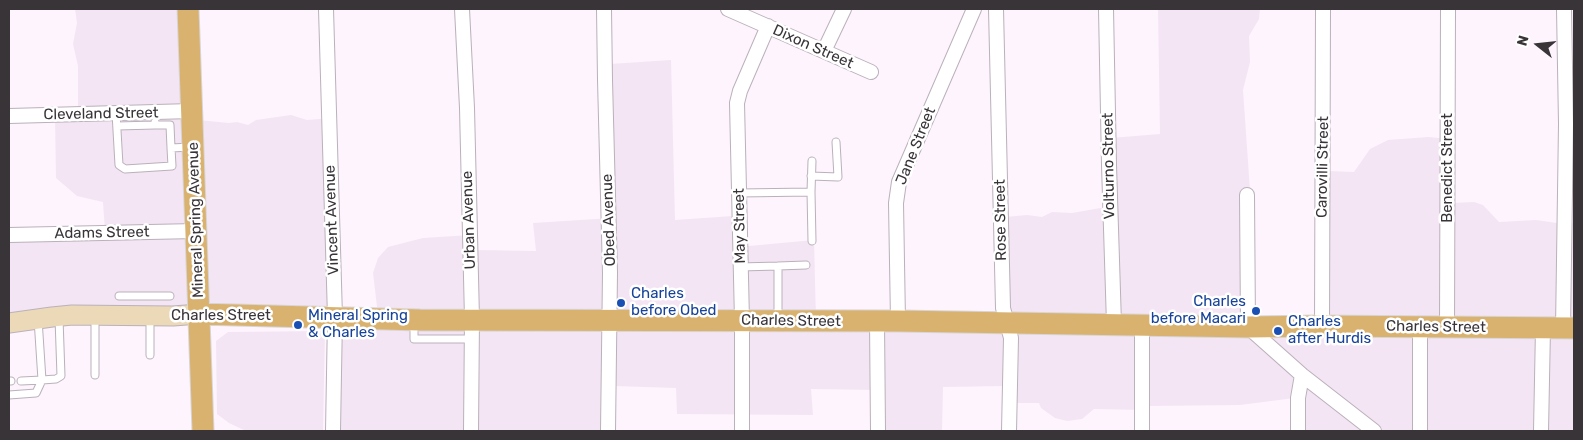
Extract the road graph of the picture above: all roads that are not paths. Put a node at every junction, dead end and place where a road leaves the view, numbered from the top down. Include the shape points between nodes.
1 (188, 9) edge
2 (326, 9) edge
3 (462, 9) edge
4 (604, 9) edge
5 (728, 9) edge
6 (844, 9) edge
7 (974, 9) edge
8 (996, 9) edge
9 (1106, 9) edge
10 (1324, 9) edge
11 (1448, 9) edge
12 (1564, 9) edge
13 (768, 26) junction
14 (824, 52) junction
15 (871, 72) dead end
16 (192, 112) junction
17 (9, 116) edge
18 (116, 119) junction
19 (155, 119) junction
20 (1570, 124) edge
21 (836, 142) dead end
22 (193, 147) junction
23 (171, 148) junction
24 (812, 161) dead end
25 (811, 176) junction
26 (811, 192) junction
27 (739, 193) junction
28 (1246, 195) dead end
29 (1570, 221) edge
30 (196, 231) junction
31 (9, 235) edge
32 (812, 241) dead end
33 (806, 265) dead end
34 (778, 266) junction
35 (740, 267) junction
36 (118, 296) dead end
37 (143, 296) junction
38 (170, 296) dead end
39 (199, 314) junction
40 (59, 316) junction
41 (95, 316) junction
42 (147, 316) junction
43 (335, 317) junction
44 (38, 319) junction
45 (609, 320) junction
46 (742, 321) junction
47 (778, 321) junction
48 (888, 322) junction
49 (9, 323) edge
50 (1008, 323) junction
51 (1114, 324) junction
52 (1142, 325) junction
53 (1322, 326) junction
54 (1248, 327) junction
55 (1420, 328) junction
56 (1447, 328) junction
57 (1560, 328) edge
58 (472, 329) junction
59 (150, 355) dead end
60 (95, 375) dead end
61 (1302, 375) junction
62 (42, 380) junction
63 (21, 381) dead end
64 (9, 395) edge
65 (203, 431) edge
66 (334, 431) edge
67 (471, 431) edge
68 (608, 431) edge
69 (742, 431) edge
70 (878, 431) edge
71 (1009, 431) edge
72 (1142, 431) edge
73 (1298, 431) edge
74 (1374, 431) edge
75 (1420, 431) edge
76 (1541, 431) edge

1 - 16 main road, Mineral Spring Avenue
2 - 43 street, Vincent Avenue
3 - 58 street, Urban Avenue
4 - 45 street, Obed Avenue
5 - 13 street, Dixon Street
6 - 14 street
7 - 48 street, Jane Street via 899,182
8 - 50 street, Rose Street via 1003,308
9 - 51 street, Volturno Street
10 - 53 street, Carovilli Street
11 - 56 street, Benedict Street
12 - 20 street
13 - 14 street, Dixon Street
13 - 27 street, May Street via 738,97
14 - 15 street, Dixon Street
16 - 19 street, Cleveland Street
16 - 22 main road, Mineral Spring Avenue
17 - 18 street, Cleveland Street
18 - 19 street, Cleveland Street
18 - 23 lane via 119,165 125,169 172,166
19 - 23 lane via 170,125
20 - 29 street
21 - 25 lane via 838,177
22 - 23 lane
22 - 30 main road, Mineral Spring Avenue
24 - 25 lane
25 - 26 lane
26 - 27 lane
26 - 32 lane
27 - 35 street, May Street
28 - 54 street
29 - 57 street
30 - 31 street, Adams Street
30 - 39 main road, Mineral Spring Avenue
33 - 34 lane
34 - 35 lane
34 - 47 lane
35 - 46 street, May Street
36 - 37 lane
37 - 38 lane
37 - 42 lane
39 - 42 main road, Charles Street
39 - 43 main road, Charles Street
39 - 65 main road, Mineral Spring Avenue
40 - 41 main road, Charles Street
40 - 44 main road, Charles Street
40 - 62 lane via 61,376
41 - 42 main road, Charles Street
41 - 60 lane
42 - 59 lane
43 - 58 main road, Charles Street via 414,319 448,329
43 - 66 street, Vincent Avenue
44 - 49 main road, Charles Street
44 - 62 lane
45 - 46 main road, Charles Street
45 - 58 main road, Charles Street
45 - 68 street, Obed Avenue
46 - 47 main road, Charles Street
46 - 69 street, May Street
47 - 48 main road, Charles Street
48 - 50 main road, Charles Street
48 - 70 street, Jane Street
50 - 51 main road, Charles Street
50 - 71 street, Rose Street via 1011,338
51 - 52 main road, Charles Street
52 - 54 main road, Charles Street
52 - 72 street
53 - 54 main road, Charles Street
53 - 55 main road, Charles Street
54 - 61 street
55 - 56 main road, Charles Street
55 - 75 street
56 - 57 main road, Charles Street
57 - 76 street
58 - 67 street, Urban Avenue
61 - 73 street
61 - 74 street
62 - 63 lane
62 - 64 lane via 36,393

